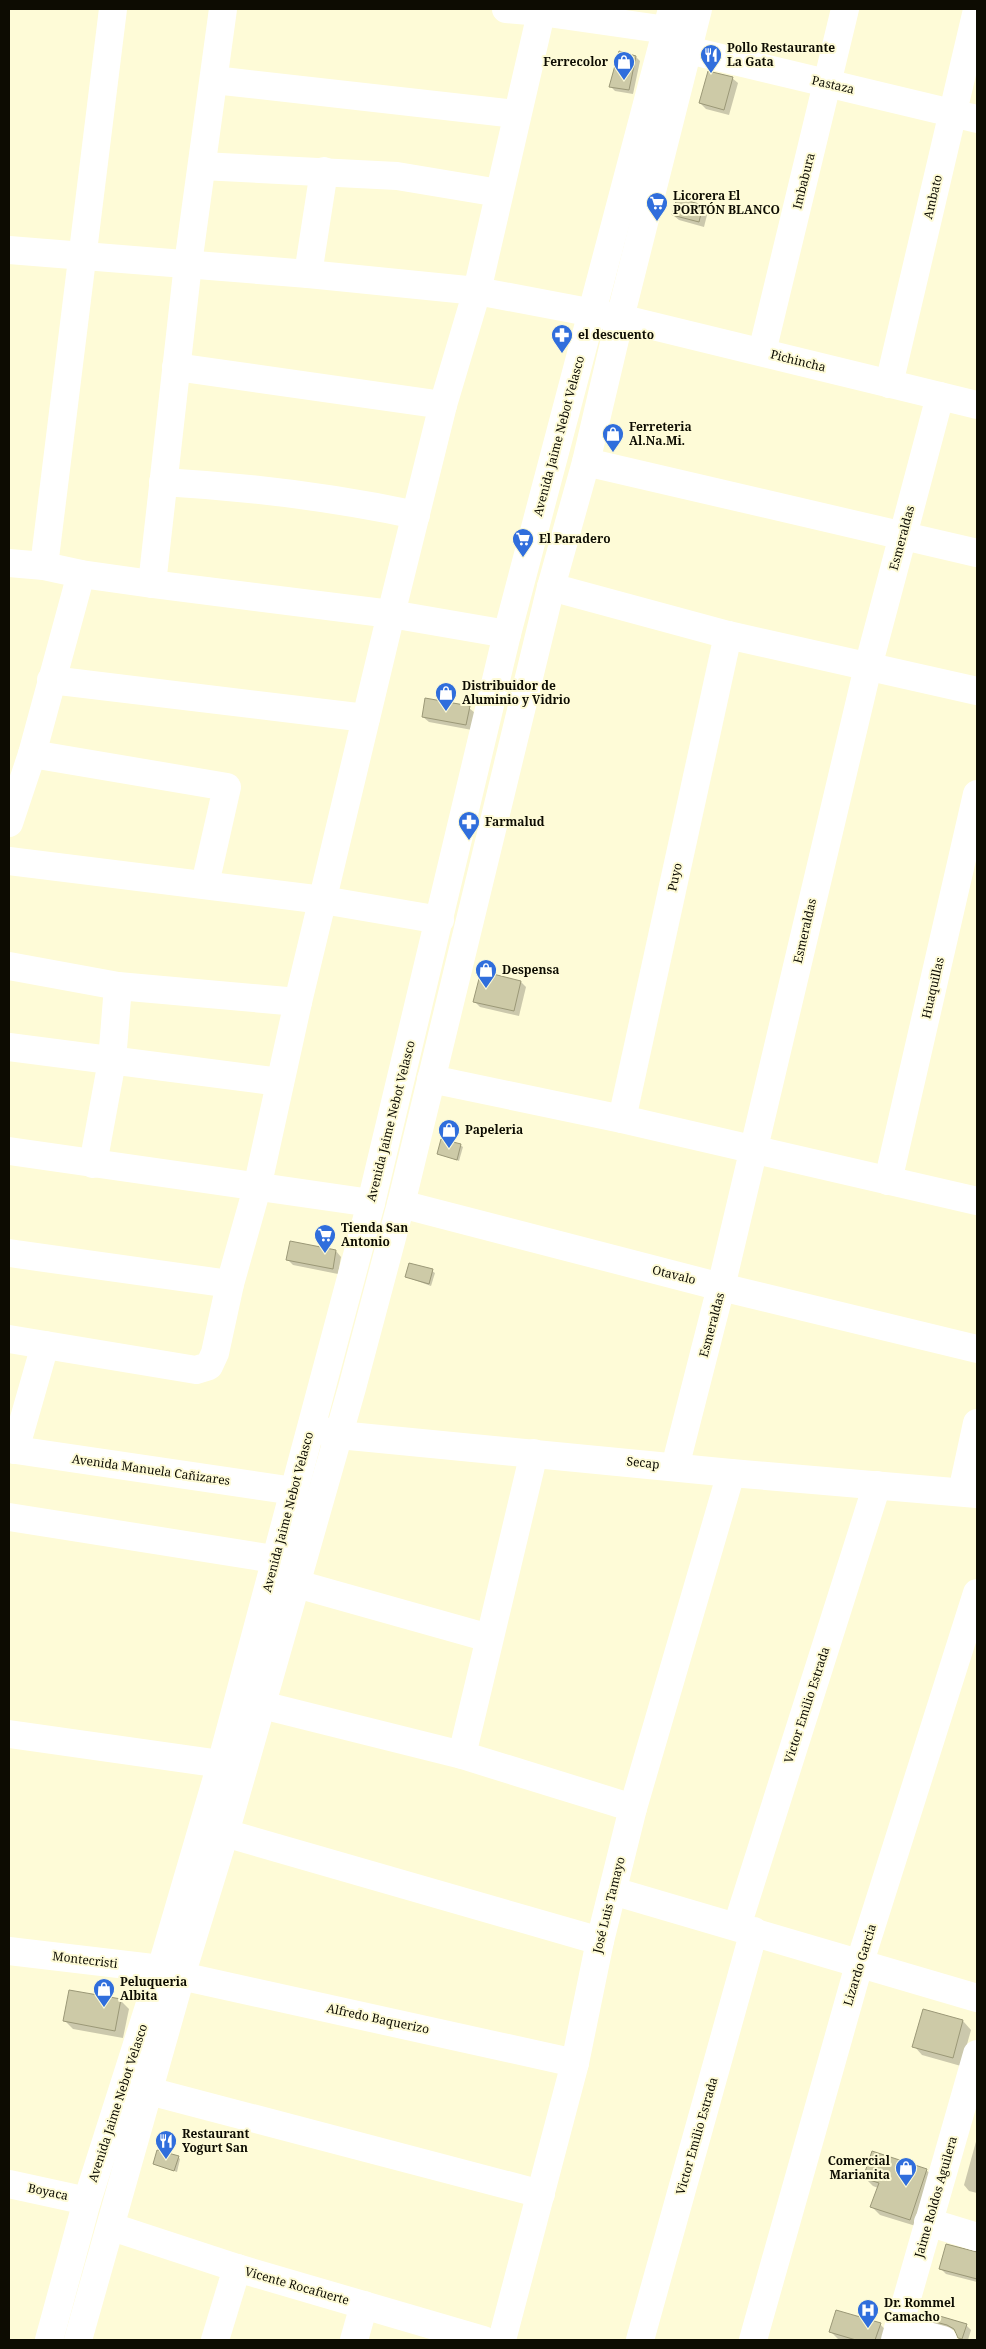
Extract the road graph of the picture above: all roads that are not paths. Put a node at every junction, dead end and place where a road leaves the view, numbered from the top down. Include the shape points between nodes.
1 (113, 9) edge
2 (223, 9) edge
3 (506, 9) edge
4 (698, 9) edge
5 (845, 9) edge
6 (542, 10) edge
7 (977, 10) edge
8 (669, 20) edge
9 (688, 50) junction
10 (214, 80) junction
11 (828, 84) junction
12 (516, 114) junction
13 (965, 116) edge
14 (202, 166) junction
15 (324, 171) junction
16 (499, 193) junction
17 (9, 250) edge
18 (82, 255) junction
19 (188, 264) junction
20 (308, 274) junction
21 (477, 291) junction
22 (591, 313) junction
23 (620, 318) junction
24 (762, 352) junction
25 (176, 367) junction
26 (889, 384) junction
27 (940, 396) junction
28 (443, 405) junction
29 (977, 405) edge
30 (586, 462) junction
31 (163, 482) junction
32 (416, 515) junction
33 (903, 537) junction
34 (977, 553) edge
35 (9, 563) edge
36 (44, 566) junction
37 (81, 574) junction
38 (152, 584) junction
39 (551, 587) junction
40 (391, 614) junction
41 (507, 634) junction
42 (728, 635) junction
43 (868, 667) junction
44 (51, 680) junction
45 (977, 691) edge
46 (366, 718) junction
47 (32, 754) junction
48 (977, 794) edge
49 (9, 823) edge
50 (9, 861) edge
51 (206, 884) junction
52 (323, 900) junction
53 (440, 920) junction
54 (9, 966) edge
55 (118, 986) junction
56 (298, 1002) junction
57 (9, 1047) edge
58 (112, 1061) junction
59 (431, 1079) junction
60 (280, 1082) junction
61 (622, 1119) junction
62 (753, 1148) junction
63 (9, 1152) edge
64 (93, 1164) junction
65 (888, 1181) junction
66 (258, 1188) junction
67 (977, 1201) edge
68 (371, 1204) junction
69 (401, 1204) junction
70 (9, 1252) edge
71 (230, 1284) junction
72 (722, 1287) junction
73 (9, 1338) edge
74 (45, 1344) junction
75 (977, 1349) edge
76 (977, 1423) edge
77 (311, 1427) junction
78 (339, 1435) junction
79 (12, 1449) edge
80 (534, 1453) junction
81 (675, 1466) junction
82 (731, 1473) junction
83 (878, 1485) junction
84 (294, 1491) junction
85 (970, 1493) edge
86 (9, 1517) edge
87 (309, 1539) junction
88 (278, 1547) junction
89 (297, 1584) junction
90 (977, 1593) edge
91 (489, 1638) junction
92 (262, 1706) junction
93 (9, 1734) edge
94 (462, 1755) junction
95 (220, 1764) junction
96 (633, 1808) junction
97 (225, 1834) junction
98 (612, 1891) junction
99 (746, 1929) junction
100 (600, 1941) junction
101 (9, 1951) edge
102 (859, 1965) junction
103 (171, 1972) junction
104 (977, 1998) edge
105 (977, 2054) edge
106 (576, 2063) junction
107 (149, 2091) junction
108 (970, 2108) edge
109 (9, 2184) edge
110 (541, 2194) junction
111 (87, 2201) junction
112 (928, 2222) junction
113 (112, 2227) junction
114 (977, 2237) edge
115 (237, 2268) junction
116 (364, 2305) junction
117 (897, 2334) edge
118 (49, 2340) edge
119 (78, 2340) edge
120 (215, 2340) edge
121 (354, 2340) edge
122 (483, 2340) edge
123 (502, 2340) edge
124 (640, 2340) edge
125 (754, 2340) edge
126 (943, 2340) edge

1 - 18 street
2 - 10 street
3 - 6 street
4 - 9 street, Avenida Jaime Nebot Velasco
5 - 11 street, Imbabura
6 - 8 street
6 - 12 street
7 - 13 street, Ambato
8 - 22 street, Avenida Jaime Nebot Velasco
9 - 11 street, Pastaza
9 - 23 street, Avenida Jaime Nebot Velasco
10 - 12 street
10 - 14 street
11 - 13 street, Pastaza
11 - 24 street, Imbabura
12 - 16 street
13 - 26 street, Ambato
14 - 15 street
14 - 19 street
15 - 16 street via 397,176
15 - 20 street
16 - 21 street
17 - 18 street, Pichincha
18 - 19 street, Pichincha
18 - 36 street
19 - 20 street, Pichincha
19 - 25 street
20 - 21 street, Pichincha
21 - 22 street, Pichincha
21 - 28 street
22 - 23 street, Pichincha
22 - 41 street, Avenida Jaime Nebot Velasco
23 - 24 street, Pichincha
23 - 30 street, Avenida Jaime Nebot Velasco
24 - 26 street, Pichincha
25 - 28 street
25 - 31 street
26 - 27 street, Pichincha
27 - 29 street, Pichincha
27 - 33 street, Esmeraldas
28 - 32 street
30 - 33 street
30 - 39 street, Avenida Jaime Nebot Velasco
31 - 32 street via 302,494
31 - 38 street
32 - 40 street
33 - 34 street
33 - 43 street, Esmeraldas
35 - 36 street
36 - 37 street
37 - 38 street
37 - 44 street
38 - 40 street
39 - 42 street
39 - 59 street, Avenida Jaime Nebot Velasco
40 - 41 street
40 - 46 street
41 - 53 street, Avenida Jaime Nebot Velasco
42 - 43 street
42 - 61 street, Puyo
43 - 45 street
43 - 62 street, Esmeraldas
44 - 46 street
44 - 47 street
46 - 52 street
47 - 49 street
47 - 51 street via 227,787
48 - 65 street, Huaquillas
50 - 51 street
51 - 52 street
52 - 53 street
52 - 56 street
53 - 68 street, Avenida Jaime Nebot Velasco
54 - 55 street
55 - 56 street
55 - 58 street
56 - 60 street
57 - 58 street
58 - 60 street
58 - 64 street
59 - 61 street
59 - 69 street, Avenida Jaime Nebot Velasco
60 - 66 street
61 - 62 street
62 - 65 street
62 - 72 street, Esmeraldas
63 - 64 street
64 - 66 street
65 - 67 street
66 - 68 street
66 - 71 street
68 - 77 street, Avenida Jaime Nebot Velasco
69 - 72 street, Otavalo
69 - 78 street, Avenida Jaime Nebot Velasco
70 - 71 street
71 - 74 street via 209,1366 196,1370
72 - 75 street, Otavalo
72 - 81 street, Esmeraldas
73 - 74 street
74 - 79 street
76 - 85 street
77 - 78 street, Secap
77 - 84 street, Avenida Jaime Nebot Velasco
78 - 80 street, Secap
78 - 87 street, Avenida Jaime Nebot Velasco
79 - 84 street, Avenida Manuela Cañizares
80 - 81 street, Secap
80 - 91 street
81 - 82 street, Secap
82 - 83 street, Secap
82 - 96 street, José Luis Tamayo
83 - 85 street, Secap
83 - 99 street, Victor Emilio Estrada
84 - 88 street, Avenida Jaime Nebot Velasco
86 - 88 street
87 - 88 street
87 - 89 street, Avenida Jaime Nebot Velasco
88 - 95 street, Avenida Jaime Nebot Velasco
89 - 91 street
89 - 92 street, Avenida Jaime Nebot Velasco
90 - 102 street, Lizardo Garcia
91 - 94 street
92 - 94 street
92 - 97 street, Avenida Jaime Nebot Velasco
93 - 95 street
94 - 96 street
95 - 103 street, Avenida Jaime Nebot Velasco
96 - 98 street, José Luis Tamayo
97 - 100 street
97 - 103 street, Avenida Jaime Nebot Velasco
98 - 99 street
98 - 100 street, José Luis Tamayo
99 - 102 street
99 - 124 street, Victor Emilio Estrada
100 - 106 street, José Luis Tamayo
101 - 103 street, Montecristi
102 - 104 street
102 - 125 street, Lizardo Garcia
103 - 106 street, Alfredo Baquerizo
103 - 107 street, Avenida Jaime Nebot Velasco
103 - 111 street, Avenida Jaime Nebot Velasco
105 - 108 street, Jaime Roldos Aguilera
106 - 110 street, José Luis Tamayo
107 - 110 street
107 - 113 street, Avenida Jaime Nebot Velasco
108 - 112 street, Jaime Roldos Aguilera
109 - 111 street, Boyaca
110 - 123 street, José Luis Tamayo
111 - 118 street, Avenida Jaime Nebot Velasco
112 - 114 street
112 - 117 street, Jaime Roldos Aguilera
113 - 115 street, Vicente Rocafuerte
113 - 119 street, Avenida Jaime Nebot Velasco
115 - 116 street, Vicente Rocafuerte
115 - 120 street
116 - 121 street
116 - 122 street, Vicente Rocafuerte
117 - 126 street

